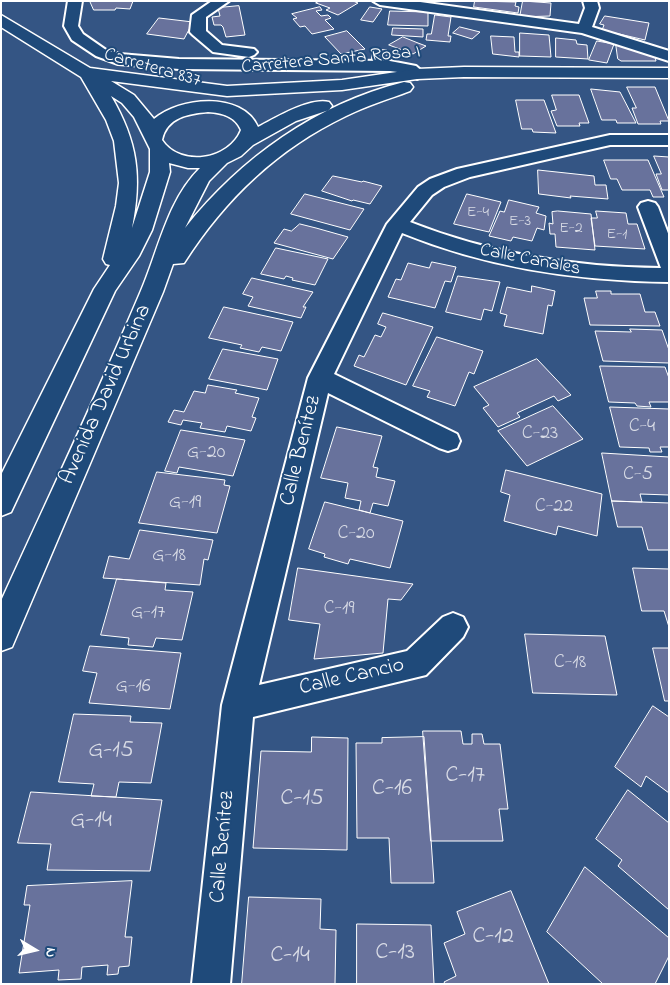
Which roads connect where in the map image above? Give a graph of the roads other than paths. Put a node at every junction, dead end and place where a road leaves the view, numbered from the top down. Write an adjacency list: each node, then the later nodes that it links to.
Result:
1 (75, 1): 8 (street)
2 (222, 1): 8 (street)
3 (380, 1): 6 (street)
4 (590, 1): 6 (street)
5 (1, 20): 9 (street, Carretera Santa Rosa I)
6 (584, 29): 7 (street)
7 (669, 56)
8 (297, 64): 11 (street)
9 (87, 73): 11 (street, Carretera Santa Rosa I); 15 (street, Carretera 837); 18 (street, Carretera 837); 24 (street)
10 (669, 73): 12 (street, Carretera Santa Rosa I)
11 (417, 74): 12 (street, Carretera Santa Rosa I)
12 (440, 74): 13 (street, Carretera Santa Rosa I); 17 (street, Carretera Santa Rosa I); 25 (street)
13 (276, 105)
14 (252, 107): 15 (street, Carretera Santa Rosa I)
15 (217, 108): 17 (street); 18 (street)
16 (669, 140): 21 (street, Calle Benítez)
17 (248, 141): 19 (street)
18 (156, 142): 19 (street); 24 (street, Avenida David Urbina)
19 (220, 159): 25 (street, Avenida David Urbina)
20 (648, 207): 22 (street)
21 (397, 224): 23 (street, Calle Canales); 26 (street, Calle Benítez)
22 (669, 264)
23 (669, 275)
24 (105, 289): 28 (street, Avenida David Urbina)
25 (152, 292): 30 (street, Avenida David Urbina)
26 (320, 378): 27 (street); 31 (street, Calle Benítez)
27 (448, 441)
28 (1, 504)
29 (453, 627): 31 (street, Calle Cancio)
30 (1, 636)
31 (238, 705): 32 (street, Calle Benítez)
32 (211, 984)

